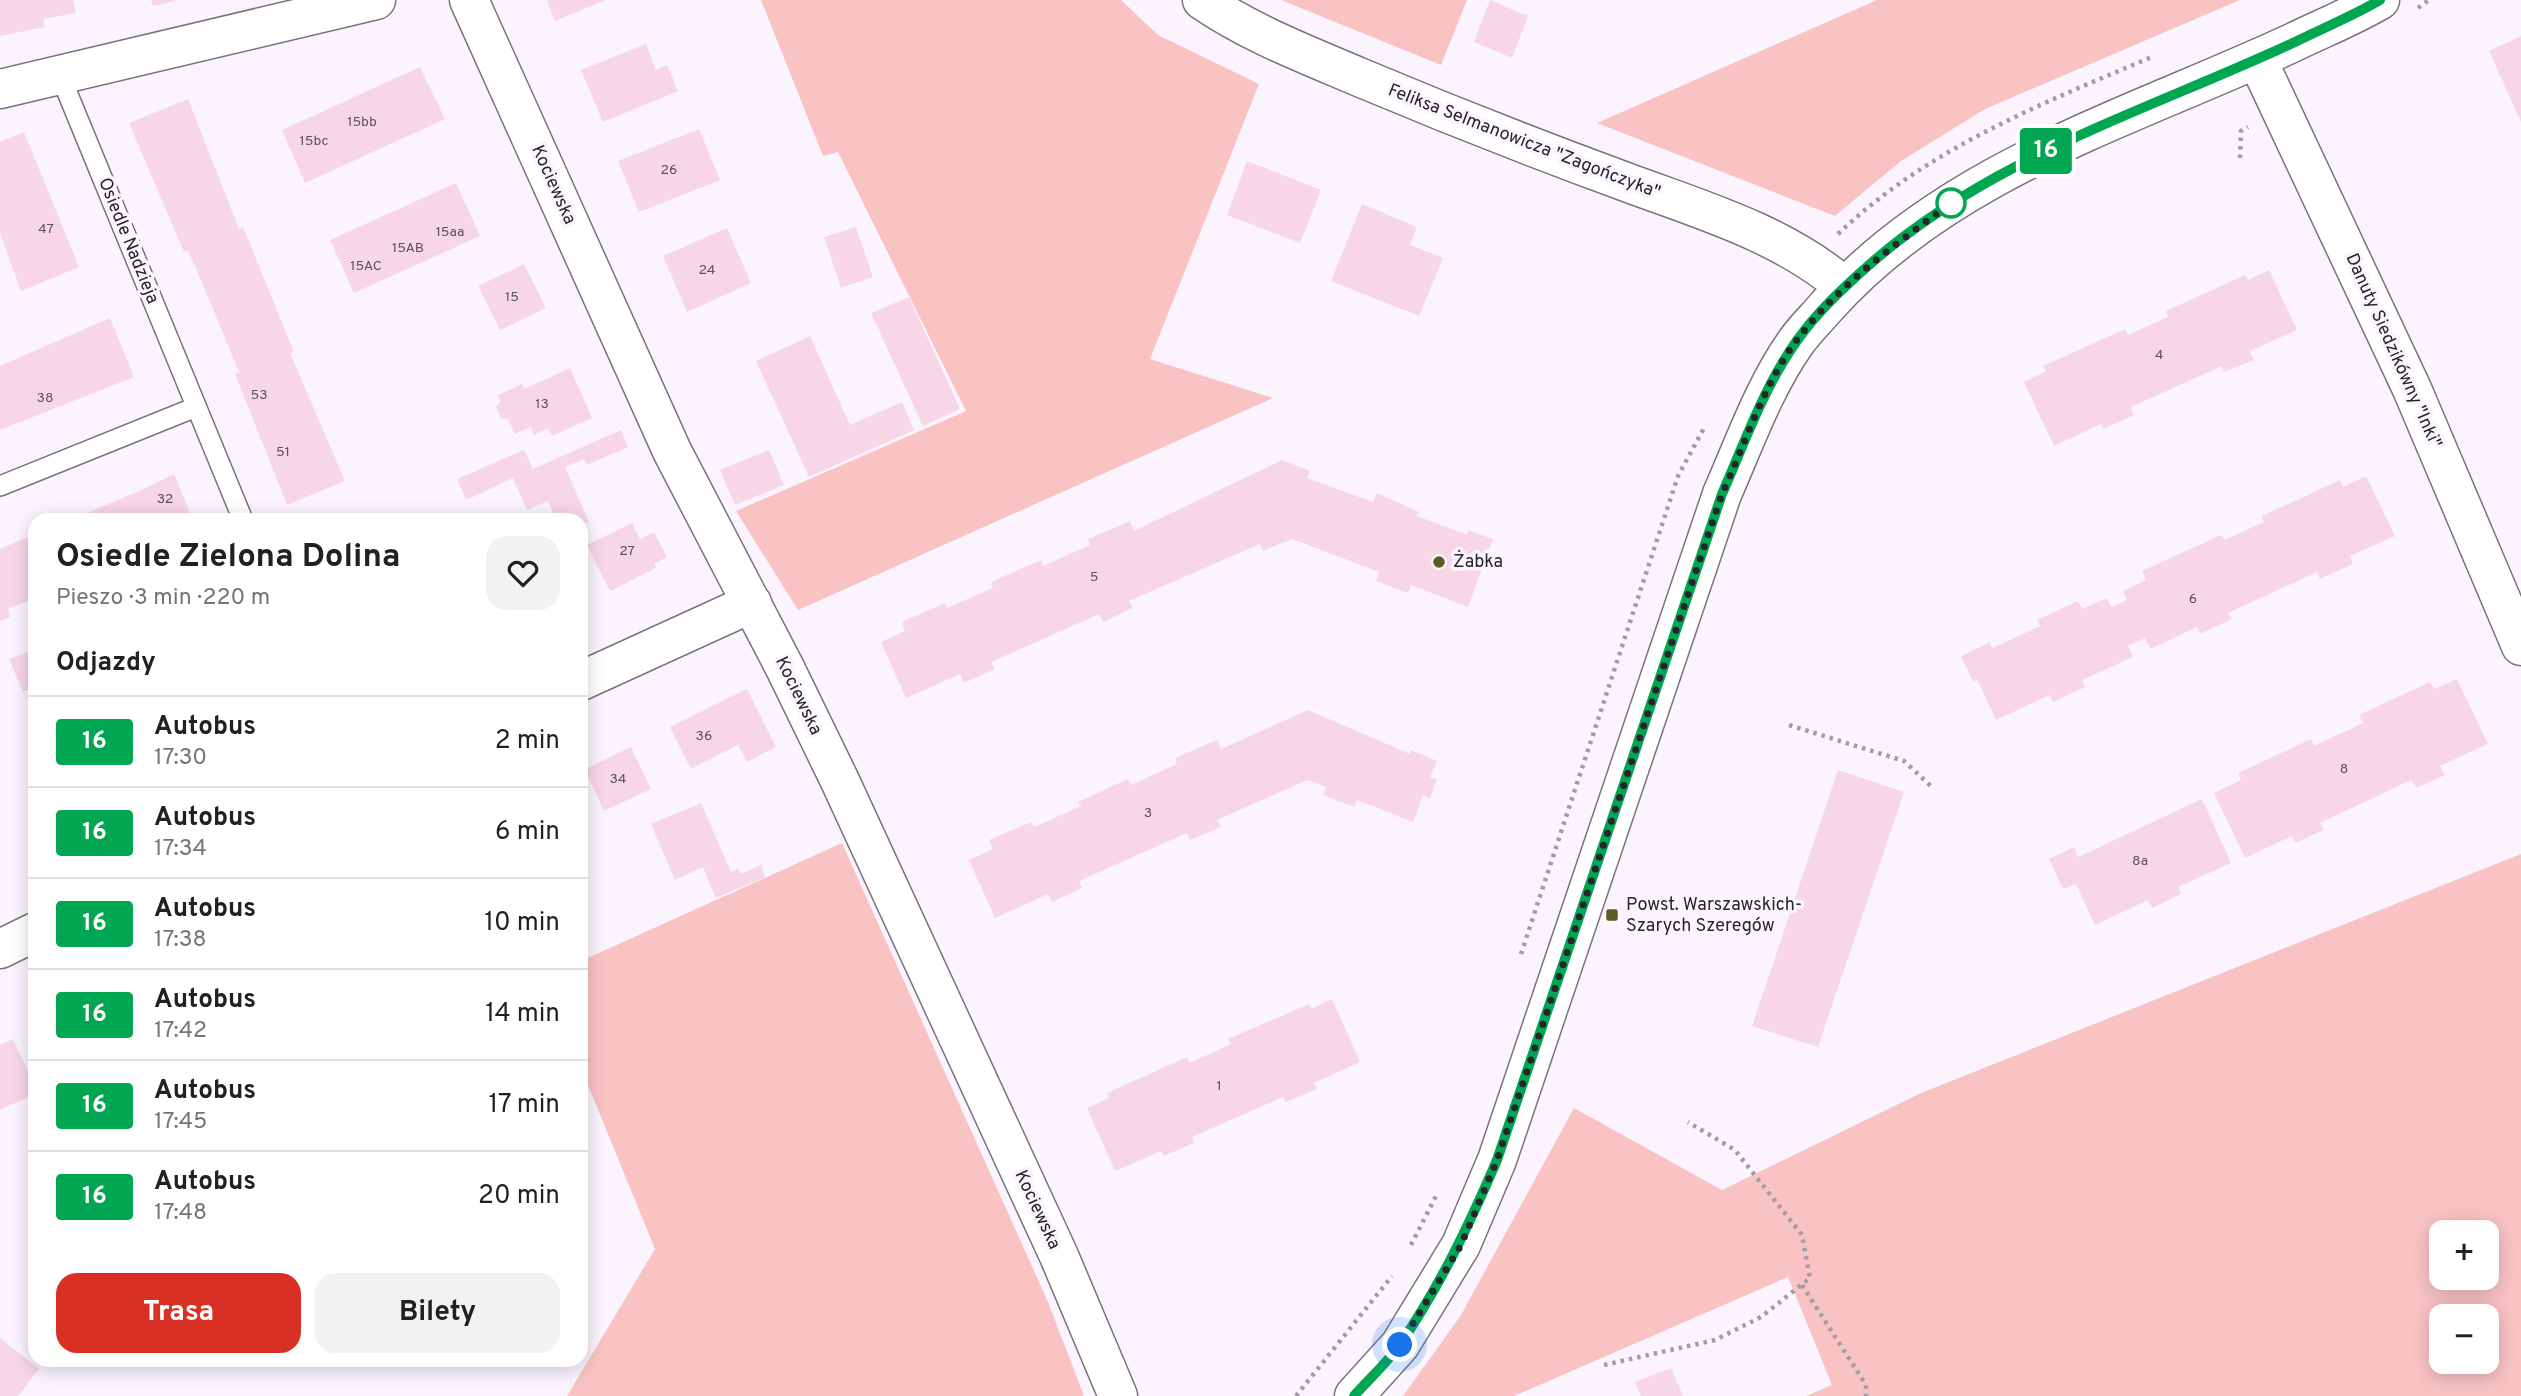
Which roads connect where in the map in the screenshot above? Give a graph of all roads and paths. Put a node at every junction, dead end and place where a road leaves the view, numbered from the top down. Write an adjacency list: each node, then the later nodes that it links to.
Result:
1 (376, 0): 6 (street)
2 (469, 0): 14 (street, Kociewska)
3 (1202, 0): 10 (street, Feliksa Selmanowicza "Zagończyka")
4 (2380, 0): 5 (street)
5 (2258, 59): 10 (street); 15 (street, Danuty Siedzikówny "Inki")
6 (60, 75): 7 (street); 11 (lane, Osiedle Nadzieja)
7 (0, 89)
8 (2258, 121): 9 (path)
9 (2240, 158)
10 (1844, 287): 29 (street)
11 (196, 407): 12 (lane); 13 (lane, Osiedle Nadzieja)
12 (0, 486)
13 (240, 513)
14 (752, 603): 16 (street); 27 (street, Kociewska)
15 (2521, 646)
16 (588, 678)
17 (1789, 725): 18 (path)
18 (1933, 788)
19 (28, 936): 20 (street)
20 (0, 949)
21 (1688, 1122): 25 (path)
22 (1441, 1185): 23 (path)
23 (1408, 1253)
24 (1394, 1274): 28 (path)
25 (1802, 1285): 26 (path); 30 (path)
26 (1604, 1365)
27 (1118, 1396)
28 (1296, 1396)
29 (1354, 1396)
30 (1866, 1396)

